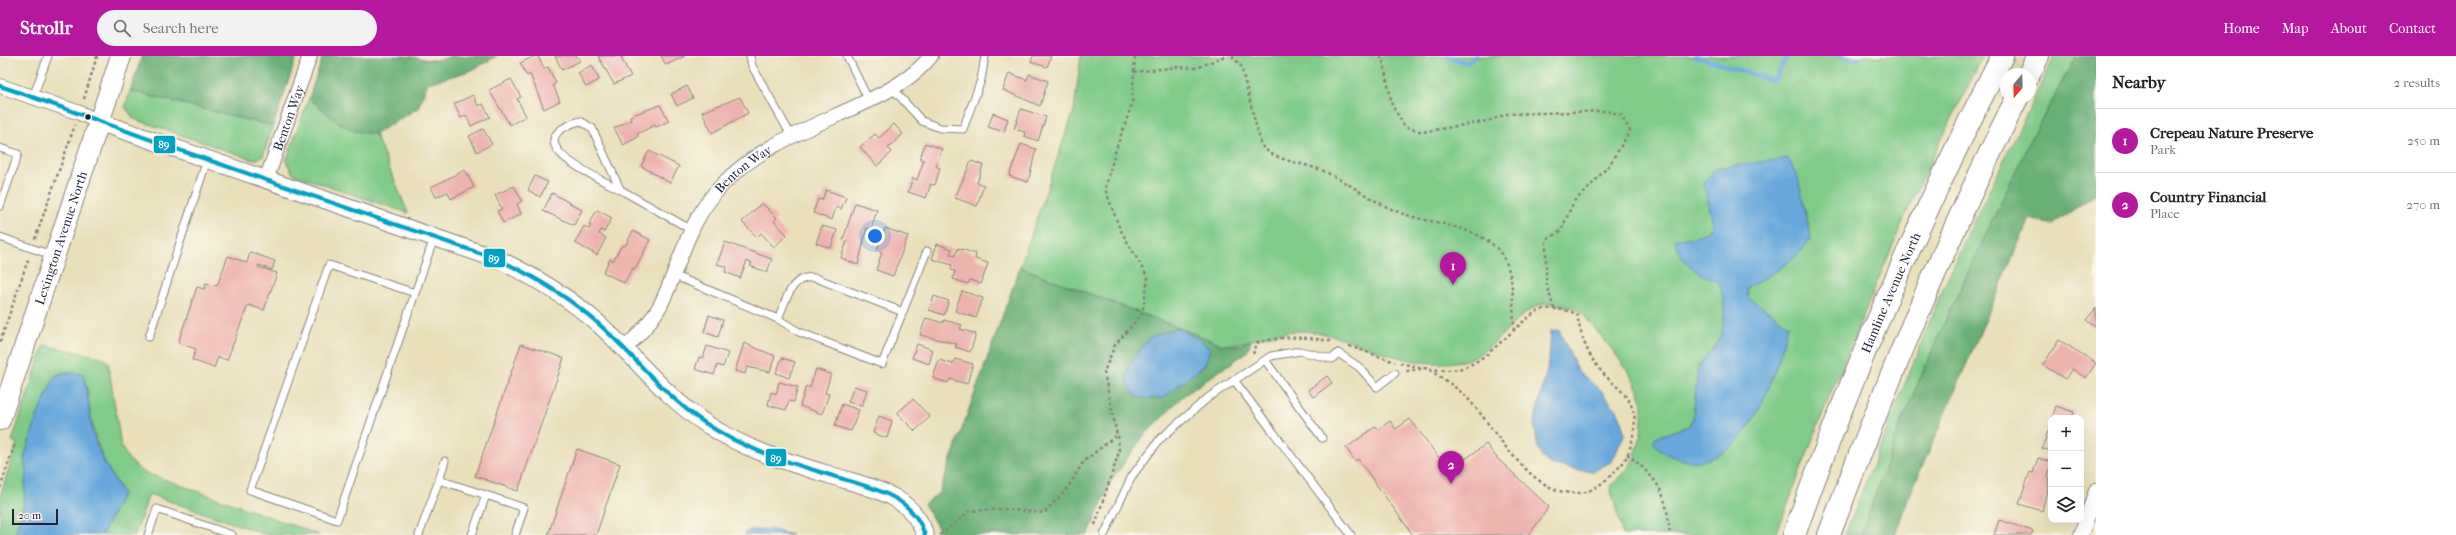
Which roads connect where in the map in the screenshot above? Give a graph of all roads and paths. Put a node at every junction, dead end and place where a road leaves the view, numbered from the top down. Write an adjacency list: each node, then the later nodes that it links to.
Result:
1 (48, 56): 19 (lane)
2 (97, 56): 22 (path)
3 (121, 56): 23 (main road, Lexington Avenue North)
4 (310, 56): 27 (street, Benton Way)
5 (750, 56): 24 (lane)
6 (847, 56): 20 (lane)
7 (931, 56): 18 (street, Benton Way)
8 (985, 56): 18 (lane)
9 (1135, 56): 16 (path)
10 (1225, 56): 16 (path)
11 (1232, 56): 42 (path)
12 (1380, 56): 39 (path)
13 (2002, 56): 73 (highway, Hamline Avenue North)
14 (2038, 56): 15 (highway)
15 (2032, 68)
16 (1134, 72): 53 (path)
17 (0, 86): 19 (street)
18 (892, 88): 20 (street, Benton Way)
19 (33, 97): 22 (street)
20 (869, 100): 24 (street, Benton Way)
21 (2014, 104): 74 (highway)
22 (80, 112): 23 (street); 34 (path)
23 (99, 122): 26 (street); 36 (main road, Lexington Avenue North)
24 (792, 138): 31 (street, Benton Way)
25 (0, 148): 29 (lane)
26 (208, 160): 27 (street); 43 (lane)
27 (266, 180): 32 (street)
28 (620, 189): 28 (lane); 31 (lane)
29 (2, 194): 30 (lane)
30 (0, 206)
31 (690, 229): 37 (street, Benton Way)
32 (434, 237): 38 (lane); 47 (street)
33 (0, 238): 34 (lane)
34 (32, 249): 36 (lane); 44 (path)
35 (927, 251): 40 (lane)
36 (54, 256): 52 (main road, Lexington Avenue North)
37 (672, 275): 41 (lane); 47 (street, Benton Way)
38 (415, 293): 38 (lane)
39 (1554, 309): 42 (path); 56 (path)
40 (903, 312): 41 (lane); 41 (lane)
41 (778, 319)
42 (1514, 332): 49 (path)
43 (149, 337)
44 (0, 342)
45 (1340, 344): 48 (path)
46 (1347, 346): 49 (path)
47 (624, 348): 62 (street)
48 (1261, 362): 50 (lane); 51 (lane); 54 (lane)
49 (1427, 368): 50 (path); 56 (path)
50 (1395, 373)
51 (1234, 380): 70 (lane); 71 (lane)
52 (0, 420)
53 (1118, 435): 63 (path); 69 (path)
54 (1322, 438)
55 (15, 444): 59 (path)
56 (1627, 454): 72 (path)
57 (445, 461): 58 (lane)
58 (439, 480): 61 (lane); 66 (lane)
59 (0, 488)
60 (2096, 491): 75 (street)
61 (486, 495): 67 (lane); 68 (lane)
62 (923, 530)
63 (1093, 533)
64 (148, 535): 65 (lane)
65 (232, 535)
66 (420, 535)
67 (472, 535)
68 (515, 535)
69 (939, 535)
70 (1104, 535)
71 (1351, 535)
72 (1670, 535)
73 (1794, 535)
74 (1829, 535)
75 (2081, 535)

